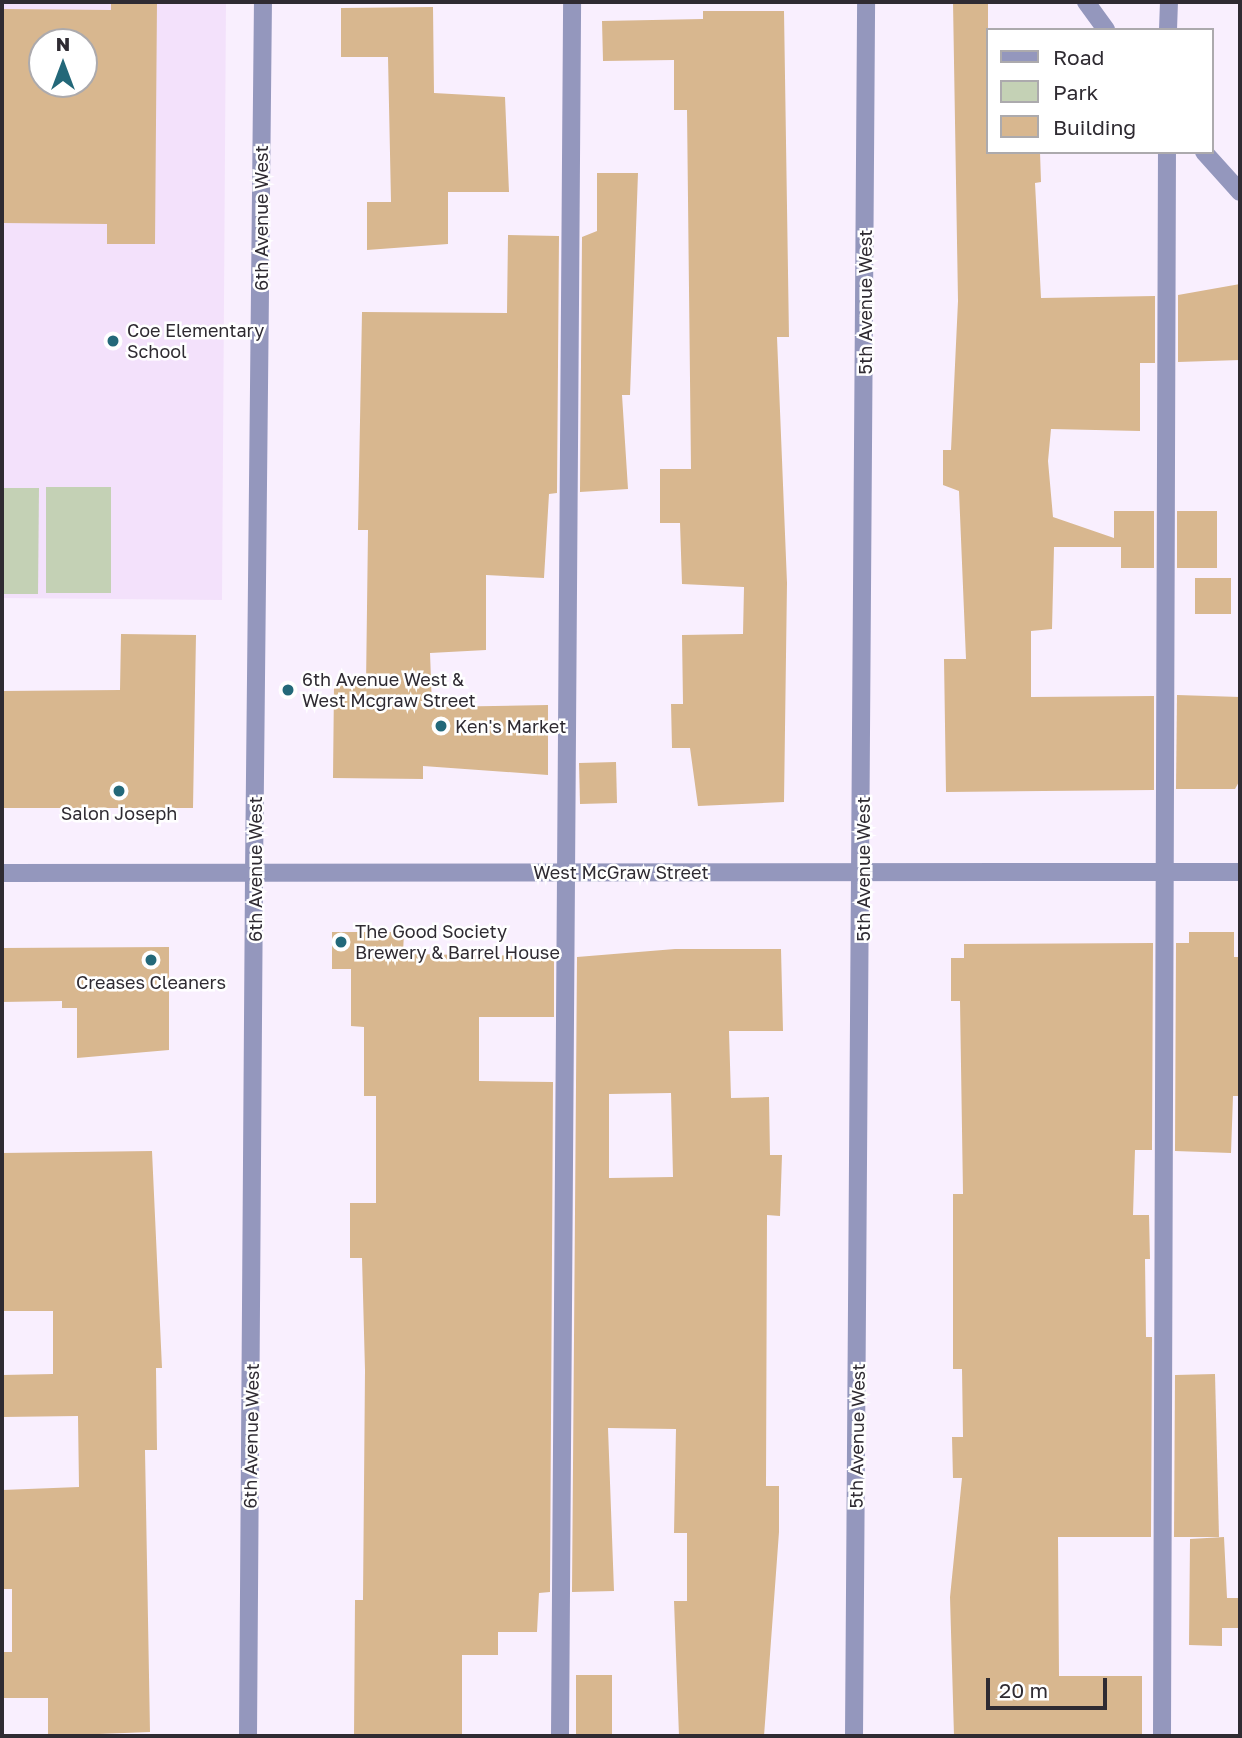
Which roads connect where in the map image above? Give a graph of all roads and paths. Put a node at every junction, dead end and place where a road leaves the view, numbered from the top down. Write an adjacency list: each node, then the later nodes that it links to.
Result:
1 (263, 2): 15 (street, 6th Avenue West)
2 (572, 2): 16 (street)
3 (866, 2): 11 (street, 5th Avenue West)
4 (1086, 2): 6 (street)
5 (1169, 2): 7 (street)
6 (1105, 28)
7 (1168, 28)
8 (1167, 154): 12 (street)
9 (1206, 154): 10 (street)
10 (1240, 192)
11 (863, 872): 12 (street, West McGraw Street); 16 (street, West McGraw Street); 19 (street, 5th Avenue West)
12 (1164, 872): 13 (street, West McGraw Street); 20 (street)
13 (1240, 872)
14 (2, 873): 15 (street, West McGraw Street)
15 (254, 873): 16 (street, West McGraw Street); 17 (street, 6th Avenue West)
16 (566, 873): 18 (street)
17 (248, 1736)
18 (560, 1736)
19 (853, 1736)
20 (1162, 1736)

